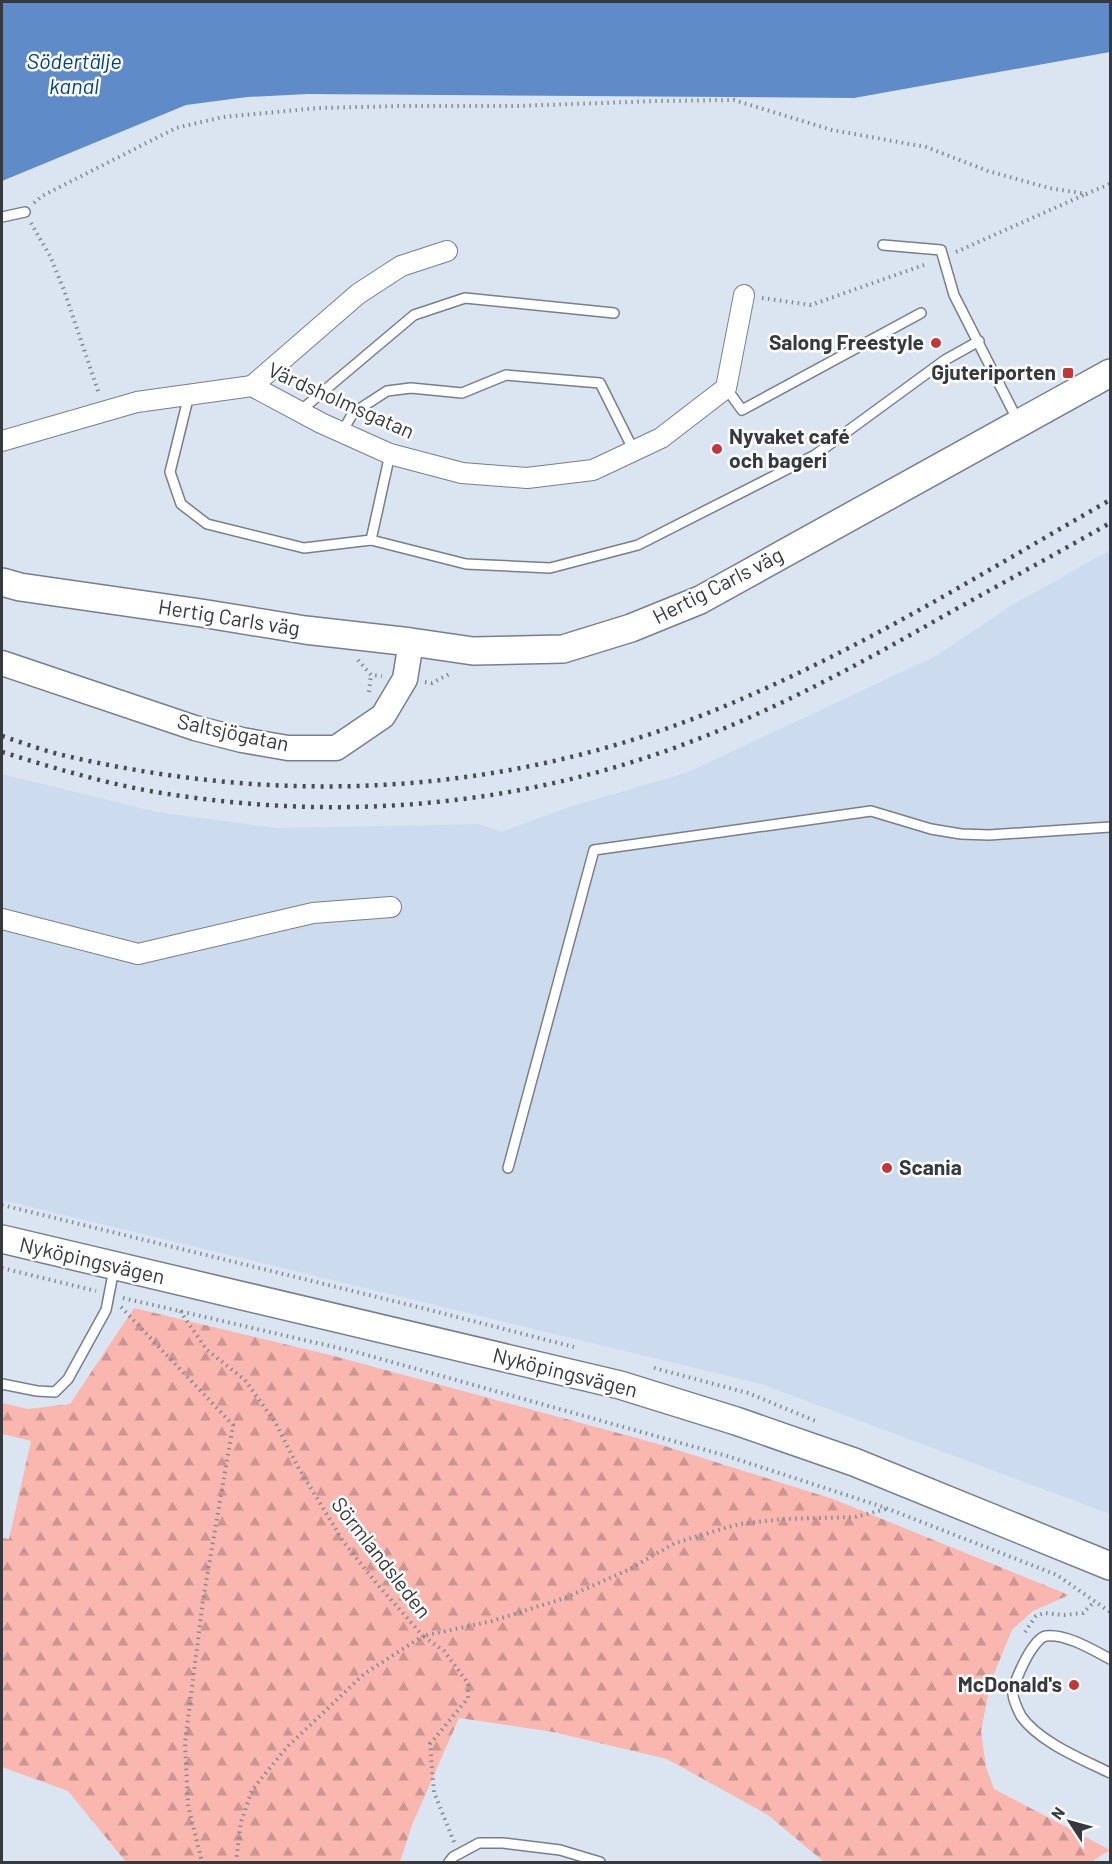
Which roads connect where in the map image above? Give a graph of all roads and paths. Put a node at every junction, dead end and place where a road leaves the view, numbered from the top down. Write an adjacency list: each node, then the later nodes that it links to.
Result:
1 (1110, 184): 2 (path)
2 (25, 212): 3 (lane); 14 (path)
3 (2, 217)
4 (883, 245): 9 (lane)
5 (447, 250): 11 (street)
6 (744, 295): 12 (street)
7 (614, 313): 15 (lane)
8 (921, 313): 12 (lane)
9 (979, 341): 16 (lane); 21 (lane)
10 (1110, 373): 16 (main road, Hertig Carls väg)
11 (252, 386): 13 (street, Värdsholmsgatan); 15 (street, Värdsholmsgatan)
12 (726, 388): 19 (street, Värdsholmsgatan)
13 (189, 395): 14 (street, Värdsholmsgatan); 21 (lane)
14 (105, 411): 18 (street, Värdsholmsgatan)
15 (300, 411): 17 (street, Värdsholmsgatan)
16 (1019, 423): 23 (main road, Hertig Carls väg)
17 (342, 432): 19 (lane); 20 (street, Värdsholmsgatan)
18 (2, 441)
19 (634, 451): 20 (street, Värdsholmsgatan)
20 (390, 454): 21 (lane)
21 (371, 540)
22 (2, 582): 23 (main road, Hertig Carls väg)
23 (411, 642): 28 (street, Saltsjögatan)
24 (353, 657): 27 (path)
25 (2, 663): 28 (street, Saltsjögatan)
26 (457, 670): 28 (path)
27 (371, 675): 28 (path); 29 (path)
28 (405, 679)
29 (367, 696)
30 (1110, 827): 33 (lane)
31 (391, 906): 32 (street)
32 (2, 920)
33 (508, 1168)
34 (2, 1239): 35 (main road, Nyköpingsvägen)
35 (114, 1266): 37 (lane); 41 (main road, Nyköpingsvägen)
36 (2, 1268): 37 (path)
37 (108, 1294): 38 (path); 39 (lane); 49 (path)
38 (179, 1311): 40 (path); 45 (path, Sörmlandsleden)
39 (2, 1384)
40 (886, 1509): 42 (path); 45 (path)
41 (1110, 1566)
42 (1095, 1601): 43 (path); 44 (path)
43 (1110, 1612)
44 (1036, 1616)
45 (423, 1636): 48 (path); 50 (path, Sörmlandsleden)
46 (1110, 1659): 47 (lane)
47 (1110, 1773)
48 (459, 1854): 51 (lane); 52 (lane)
49 (202, 1863)
50 (236, 1863)
51 (449, 1863)
52 (600, 1863)

